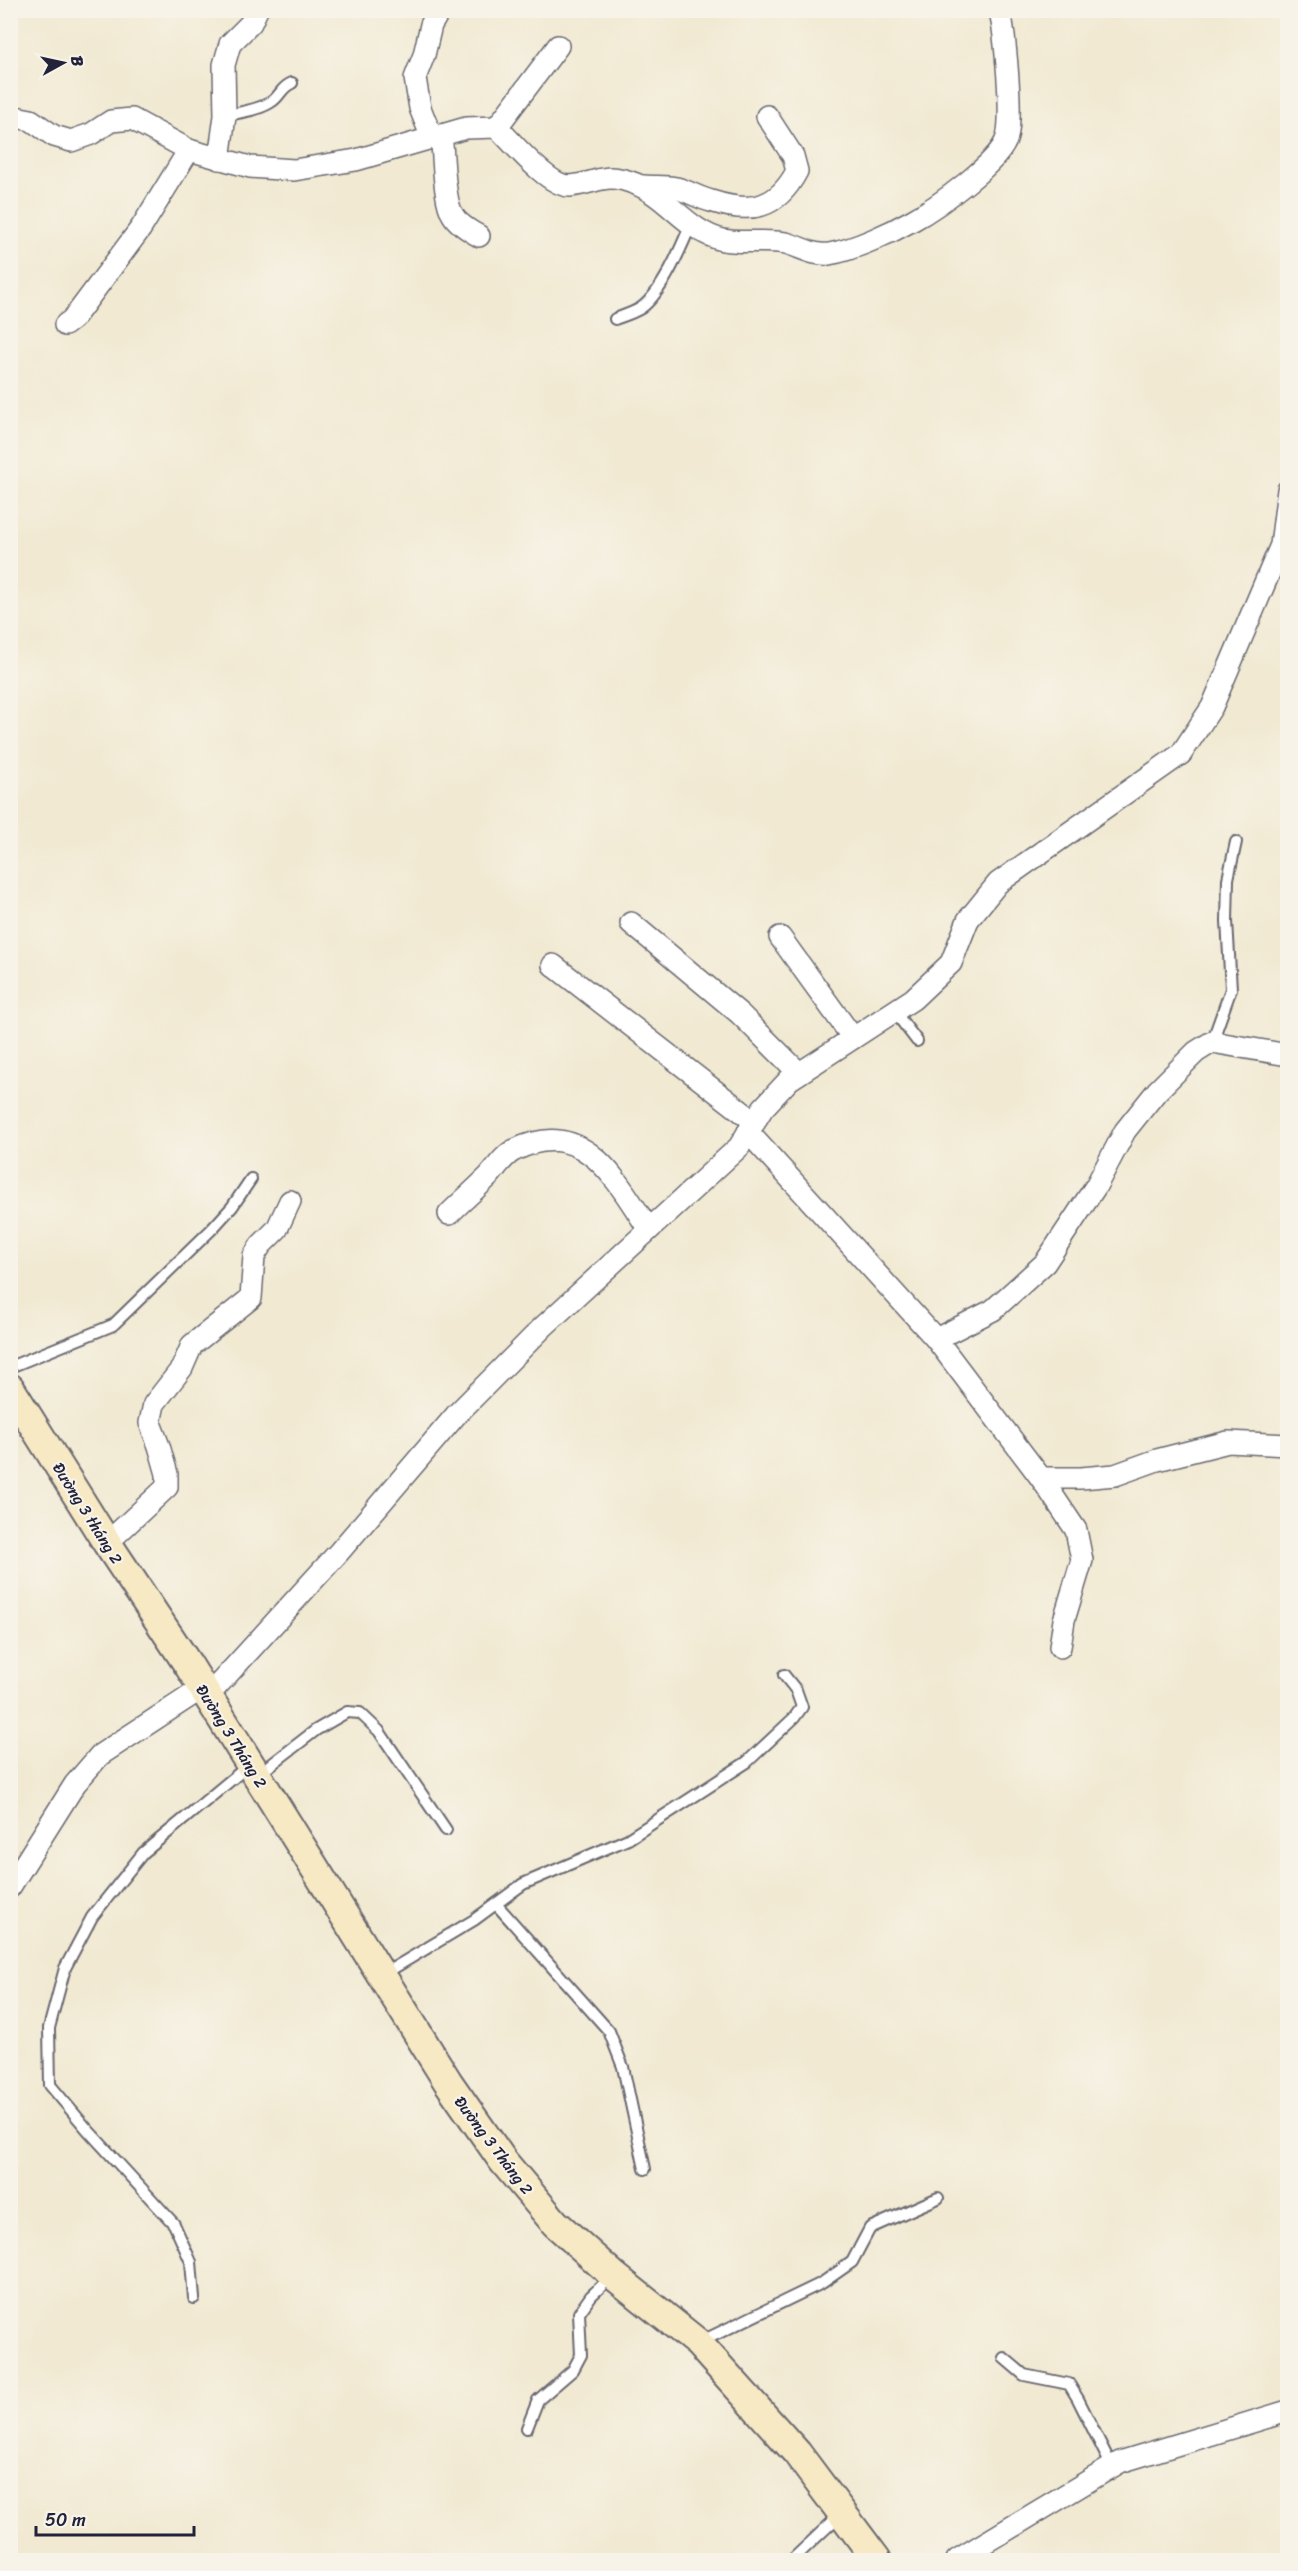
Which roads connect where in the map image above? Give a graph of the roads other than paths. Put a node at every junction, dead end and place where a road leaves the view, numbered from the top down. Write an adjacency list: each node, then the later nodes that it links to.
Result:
1 (257, 10): 7 (street)
2 (440, 10): 10 (street)
3 (1000, 10): 14 (street)
4 (558, 46): 9 (street)
5 (292, 83): 7 (lane)
6 (10, 116): 11 (street)
7 (225, 116): 12 (street)
8 (767, 116): 13 (street)
9 (497, 128): 10 (street); 13 (street)
10 (437, 136): 12 (street); 15 (street)
11 (189, 150): 12 (street); 17 (street)
12 (219, 159)
13 (640, 186): 14 (street)
14 (691, 224): 16 (lane)
15 (479, 236)
16 (615, 319)
17 (65, 325)
18 (1287, 490): 19 (street)
19 (1282, 555): 24 (street)
20 (1236, 842): 27 (lane)
21 (631, 923): 29 (street)
22 (780, 938): 25 (street)
23 (553, 965): 30 (street)
24 (894, 1011): 25 (street); 26 (lane)
25 (853, 1038): 29 (street)
26 (917, 1041)
27 (1212, 1042): 28 (street); 35 (street)
28 (1287, 1054)
29 (799, 1073): 30 (street)
30 (751, 1127): 34 (street); 35 (street)
31 (251, 1179): 36 (lane)
32 (290, 1201): 40 (street)
33 (449, 1214): 34 (street)
34 (648, 1228): 43 (street)
35 (936, 1339): 39 (street)
36 (10, 1367)
37 (10, 1388): 40 (main road, Đường 3 tháng 2)
38 (1287, 1445): 39 (street)
39 (1041, 1478): 41 (street)
40 (107, 1543): 43 (main road, Đường 3 tháng 2)
41 (1060, 1647)
42 (784, 1675): 47 (lane)
43 (199, 1684): 44 (main road, Đường 3 Tháng 2); 46 (street)
44 (253, 1770): 45 (lane); 48 (main road, Đường 3 Tháng 2); 52 (lane)
45 (446, 1830)
46 (10, 1887)
47 (496, 1904): 48 (lane); 49 (lane)
48 (381, 1976): 51 (main road, Đường 3 Tháng 2)
49 (645, 2169)
50 (938, 2198): 53 (lane)
51 (613, 2275): 53 (main road, Đường 3 Tháng 2); 56 (lane)
52 (194, 2298)
53 (698, 2343): 58 (main road, Đường 3 Tháng 2)
54 (1004, 2358): 57 (lane)
55 (1287, 2411): 57 (street)
56 (527, 2428)
57 (1112, 2468): 61 (street)
58 (842, 2513): 59 (lane); 60 (main road, Đường 3 Tháng 2)
59 (792, 2560)
60 (878, 2560)
61 (957, 2560)

